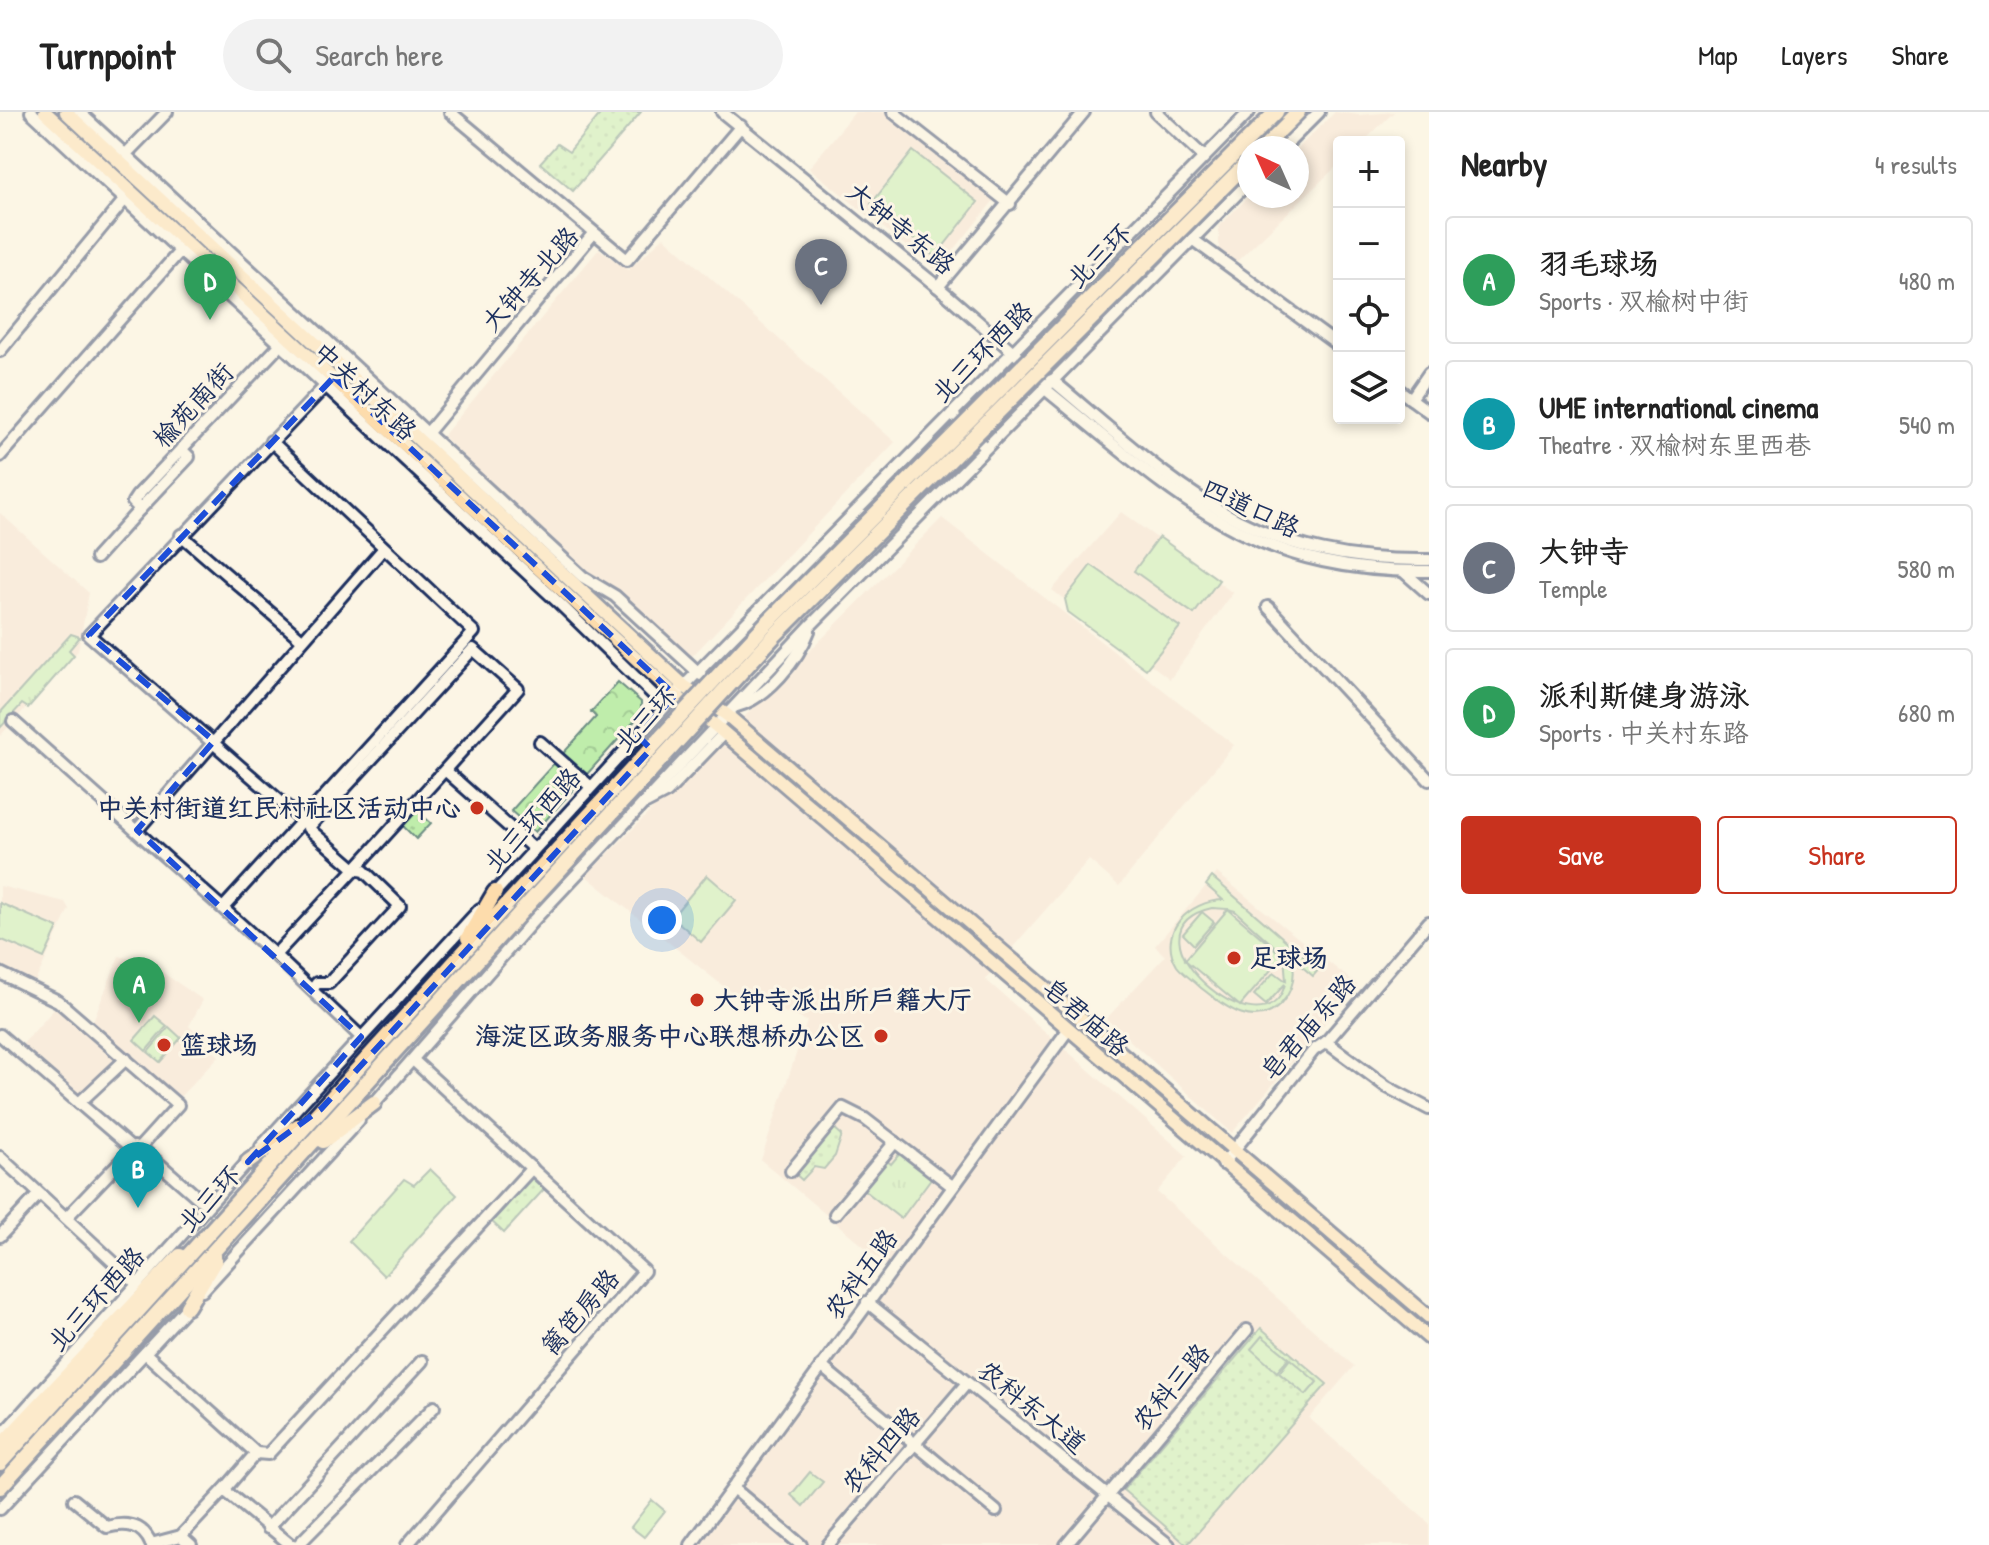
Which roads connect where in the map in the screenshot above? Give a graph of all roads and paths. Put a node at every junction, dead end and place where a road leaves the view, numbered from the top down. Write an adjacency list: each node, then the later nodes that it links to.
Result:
1 (31, 112): 22 (street, 中关村东路)
2 (45, 112): 22 (main road, 中关村东路)
3 (66, 112): 19 (main road, 中关村东路)
4 (79, 112): 19 (street)
5 (167, 112): 19 (street)
6 (450, 112): 24 (street)
7 (893, 112): 23 (street)
8 (1084, 112): 23 (street)
9 (1156, 112): 18 (street)
10 (1249, 112): 18 (street, 北三环西路)
11 (1276, 112): 82 (highway, 北三环, bridge)
12 (1298, 112): 16 (highway)
13 (1319, 112): 17 (street)
14 (730, 114): 15 (street, 大钟寺东路)
15 (741, 126): 24 (street, 大钟寺北路); 28 (street, 大钟寺东路)
16 (1274, 136)
17 (1295, 136)
18 (1204, 157): 27 (street, 北三环西路)
19 (120, 158): 41 (main road, 中关村东路)
20 (1237, 173): 99 (highway, 北三环, bridge)
21 (1237, 194): 25 (street)
22 (128, 196): 26 (main road, 中关村东路); 32 (street)
23 (1010, 204): 28 (street)
24 (592, 235): 41 (street, 大钟寺北路)
25 (1192, 239): 29 (street); 30 (street)
26 (186, 250): 31 (street, 中关村东路); 35 (main road, 中关村东路); 45 (street)
27 (1082, 282): 29 (street); 33 (street, 北三环西路)
28 (938, 287): 33 (street, 大钟寺东路)
29 (1115, 315): 36 (street)
30 (1333, 342)
31 (281, 344): 35 (street, 中关村东路); 44 (street, 榆苑南街)
32 (0, 351)
33 (1013, 351): 36 (street, 大钟寺东路); 40 (street, 北三环西路)
34 (1429, 373): 38 (street)
35 (330, 381): 42 (street); 58 (main road, 中关村东路); 60 (street, 中关村东路)
36 (1048, 384): 43 (street); 50 (street, 四道口路); 51 (street, 四道口路)
37 (1405, 394): 38 (street)
38 (1411, 399): 39 (street)
39 (1429, 412)
40 (952, 414): 43 (street); 56 (street, 北三环西路)
41 (424, 437): 56 (street, 中关村东路); 58 (main road, 中关村东路)
42 (271, 441): 47 (street); 48 (street)
43 (985, 448): 62 (street)
44 (181, 449): 46 (street, 榆苑南街); 46 (street)
45 (0, 456)
46 (140, 509): 49 (street)
47 (181, 535): 55 (street); 66 (street)
48 (384, 548): 55 (street); 74 (street)
49 (96, 558)
50 (1429, 560)
51 (1403, 571): 52 (street, 四道口路); 53 (street)
52 (1429, 571)
53 (1429, 594)
54 (1268, 607): 71 (street)
55 (302, 640): 66 (street)
56 (698, 672): 57 (street, 中关村东路); 58 (street, 北三环西路)
57 (715, 688): 59 (street); 62 (street, 中关村东路)
58 (680, 691): 59 (main road, 皂君庙路); 60 (street, 北三环西路); 61 (main road, 皂君庙路)
59 (705, 700): 61 (street); 62 (main road, 皂君庙路)
60 (665, 706): 65 (street, 北三环西路)
61 (696, 710): 64 (main road, 皂君庙路); 68 (street)
62 (731, 711): 64 (street); 97 (main road, 皂君庙路)
63 (13, 721): 75 (street)
64 (720, 730): 70 (street); 73 (street); 85 (main road, 皂君庙路)
65 (638, 736): 68 (street); 72 (street, 北三环西路)
66 (214, 741): 74 (street); 75 (street)
67 (540, 742): 72 (street)
68 (655, 753): 70 (street)
69 (446, 771): 76 (street); 77 (street); 77 (street)
70 (674, 771): 73 (street)
71 (1429, 780)
72 (591, 787): 76 (street, 北三环西路)
73 (644, 803): 90 (street)
74 (304, 822): 79 (street)
75 (137, 830): 79 (street)
76 (534, 849): 78 (street, 北三环西路)
77 (355, 869): 81 (street); 84 (street)
78 (495, 892): 82 (highway); 87 (street, 北三环西路)
79 (223, 908): 81 (street)
80 (1429, 924): 88 (street, 皂君庙东路)
81 (275, 955): 84 (street)
82 (452, 966): 93 (highway, 北三环)
83 (0, 973): 89 (street)
84 (312, 990): 87 (street)
85 (1068, 1030): 101 (main road, 皂君庙路); 104 (street, 农科五路)
86 (0, 1035): 91 (street)
87 (361, 1037): 100 (street, 北三环西路)
88 (1326, 1042): 94 (street); 97 (street, 皂君庙东路)
89 (126, 1059): 91 (street); 96 (street)
90 (413, 1060): 92 (street); 102 (street, 篱笆房路)
91 (79, 1103): 96 (street)
92 (374, 1103): 99 (highway); 113 (street)
93 (321, 1109): 100 (highway); 109 (highway, 北三环)
94 (1429, 1109)
95 (895, 1142): 103 (street); 104 (street); 107 (street)
96 (135, 1147): 106 (street); 108 (street)
97 (1233, 1152): 101 (street, 皂君庙东路); 114 (main road, 皂君庙路)
98 (0, 1157): 105 (street)
99 (297, 1160): 109 (highway, 北三环)
100 (248, 1162): 111 (street, 北三环西路)
101 (1223, 1164): 116 (main road, 皂君庙路)
102 (532, 1168): 125 (street); 141 (street, 篱笆房路)
103 (791, 1171)
104 (952, 1186): 112 (street, 农科五路)
105 (39, 1194): 108 (street); 110 (street)
106 (203, 1202)
107 (835, 1214)
108 (66, 1218): 111 (street)
109 (226, 1226): 113 (highway); 124 (highway); 126 (highway, 北三环); 127 (highway, 北三环)
110 (0, 1236)
111 (138, 1285): 122 (street, 北三环西路)
112 (867, 1302): 119 (street, 农科五路); 120 (street, 农科东大道)
113 (187, 1307): 117 (street)
114 (1429, 1317)
115 (1247, 1330): 130 (street, 农科三路)
116 (1429, 1338)
117 (145, 1353): 125 (street); 132 (street)
118 (422, 1361): 134 (street)
119 (821, 1366): 123 (street); 128 (street, 农科五路)
120 (967, 1383): 123 (street, 农科四路); 130 (street, 农科东大道)
121 (434, 1407): 140 (street)
122 (0, 1437)
123 (917, 1443): 133 (street); 144 (street, 农科四路)
124 (0, 1447)
125 (256, 1453): 129 (street)
126 (0, 1463)
127 (0, 1487)
128 (733, 1488): 142 (street, 农科五路); 143 (street)
129 (224, 1490): 134 (street); 136 (street)
130 (1107, 1496): 145 (street, 农科三路); 146 (street, 农科东大道)
131 (74, 1500): 135 (street)
132 (0, 1509)
133 (996, 1511)
134 (268, 1528): 139 (street)
135 (147, 1533): 136 (street); 137 (street)
136 (181, 1536): 138 (street)
137 (140, 1545)
138 (191, 1545)
139 (291, 1545)
140 (298, 1545)
141 (407, 1545)
142 (691, 1545)
143 (801, 1545)
144 (828, 1545)
145 (1066, 1545)
146 (1169, 1545)

